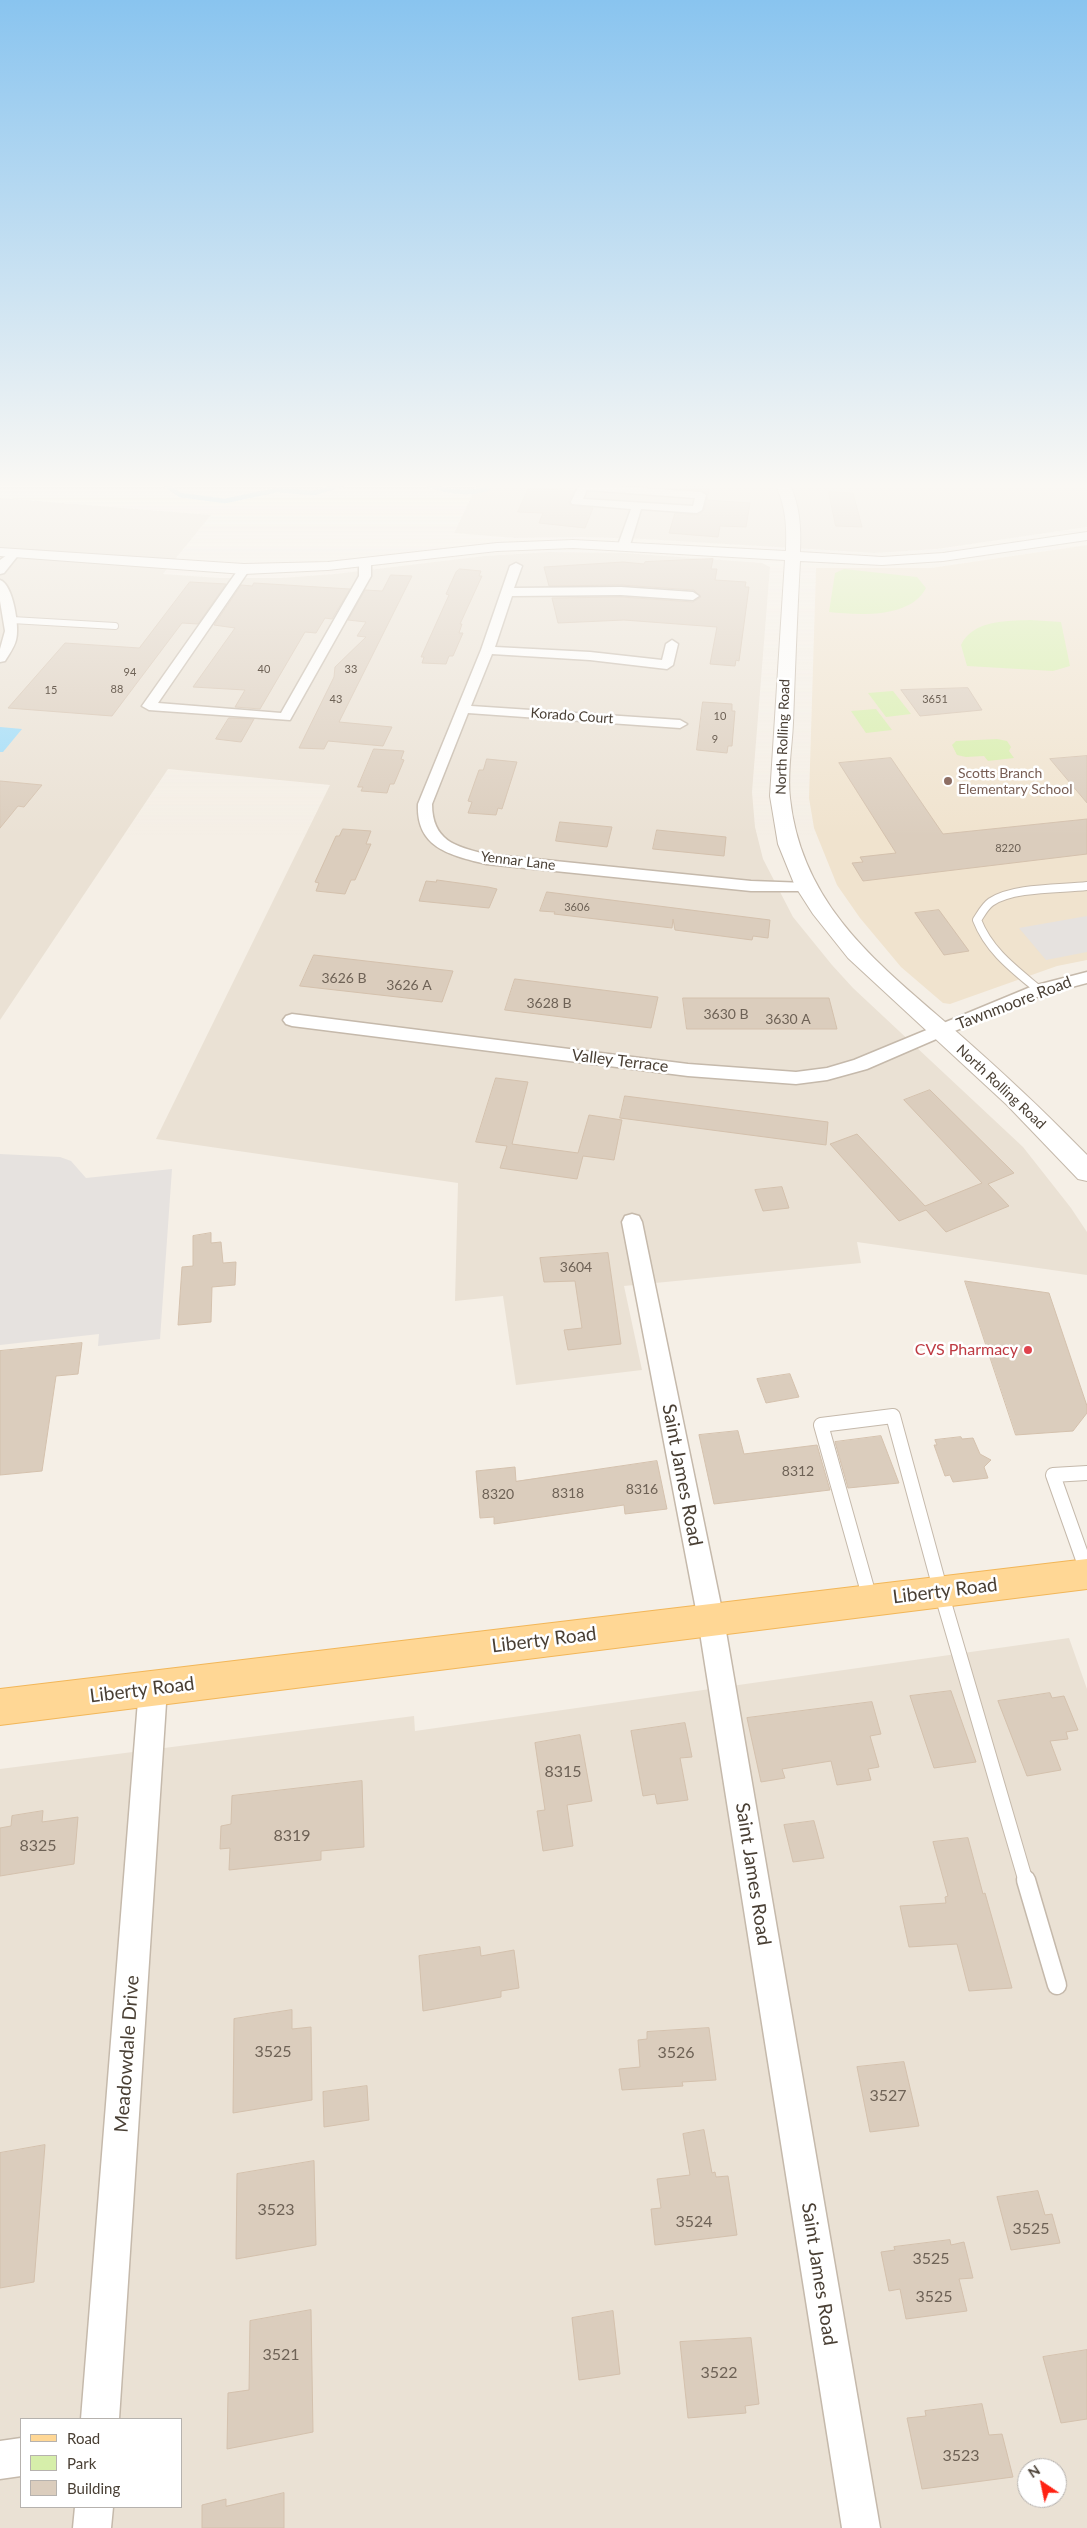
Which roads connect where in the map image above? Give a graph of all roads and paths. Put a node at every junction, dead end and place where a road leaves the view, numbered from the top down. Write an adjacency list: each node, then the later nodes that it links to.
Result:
1 (6, 601): 6 (street)
2 (222, 601): 3 (street)
3 (351, 601)
4 (505, 601): 9 (street, Yennar Lane)
5 (791, 601): 14 (street, North Rolling Road)
6 (12, 620): 7 (lane); 10 (street)
7 (115, 626)
8 (672, 644): 9 (street)
9 (486, 650): 11 (street, Yennar Lane)
10 (0, 658)
11 (463, 709): 12 (street, Korado Court); 14 (street, Yennar Lane)
12 (680, 724)
13 (1087, 886): 16 (lane)
14 (807, 888): 18 (street, North Rolling Road)
15 (1087, 976): 16 (street, Tawnmoore Road)
16 (1039, 990): 18 (street, Tawnmoore Road)
17 (292, 1020): 18 (street, Valley Terrace)
18 (941, 1031): 19 (street, North Rolling Road)
19 (1087, 1172)
20 (632, 1222): 25 (street, Saint James Road)
21 (1087, 1473): 22 (lane)
22 (1087, 1572): 23 (main road, Liberty Road)
23 (941, 1592): 24 (main road, Liberty Road); 24 (lane); 28 (lane)
24 (870, 1600): 25 (main road, Liberty Road)
25 (711, 1620): 26 (main road, Liberty Road); 34 (street, Saint James Road)
26 (153, 1688): 27 (main road, Liberty Road); 29 (street, Meadowdale Drive)
27 (0, 1707)
28 (1057, 1985)
29 (100, 2418)
30 (20, 2457): 31 (street)
31 (0, 2460)
32 (94, 2508): 33 (street)
33 (92, 2528)
34 (861, 2528)

